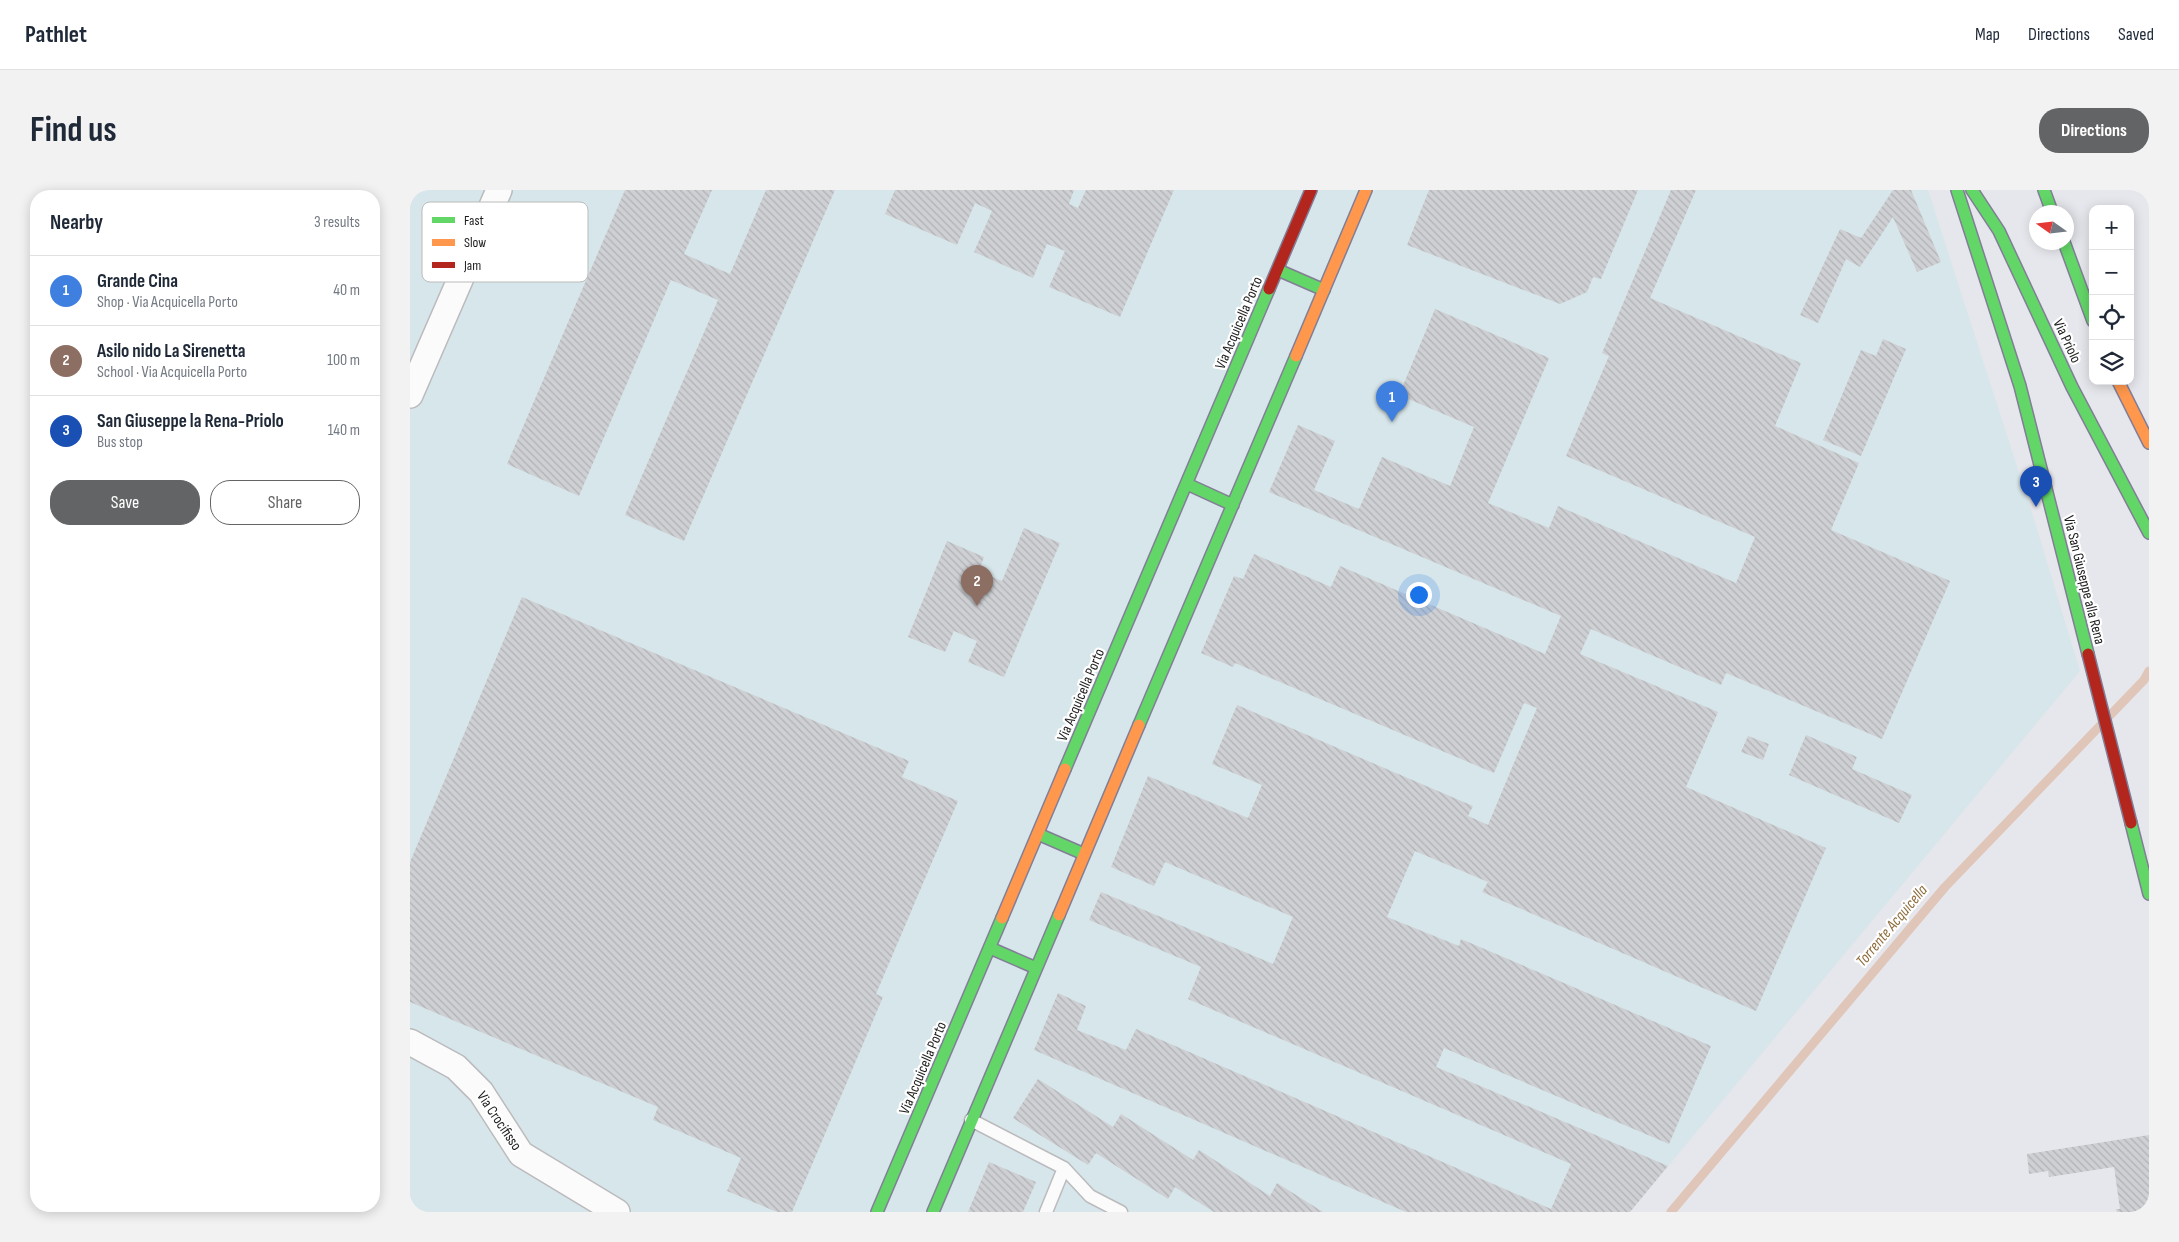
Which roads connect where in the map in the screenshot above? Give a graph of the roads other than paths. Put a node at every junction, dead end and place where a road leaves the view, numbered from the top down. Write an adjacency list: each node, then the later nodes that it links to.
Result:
1 (499, 190): 7 (street)
2 (1311, 190): 10 (main road, Via Acquicella Porto)
3 (1366, 190): 12 (main road)
4 (1957, 190): 22 (main road, Via San Giuseppe alla Rena)
5 (1972, 190): 19 (main road, Via Priolo)
6 (2044, 190): 8 (main road)
7 (494, 202)
8 (2049, 205)
9 (2067, 250): 13 (main road)
10 (1278, 270): 12 (main road); 17 (main road, Via Acquicella Porto)
11 (459, 282): 15 (street)
12 (1324, 290): 18 (main road)
13 (2089, 310)
14 (2120, 385): 16 (main road)
15 (410, 395)
16 (2149, 443)
17 (1187, 484): 18 (main road); 20 (main road, Via Acquicella Porto)
18 (1233, 504): 21 (main road)
19 (2149, 533)
20 (1038, 834): 21 (main road); 23 (main road, Via Acquicella Porto)
21 (1084, 854): 24 (main road)
22 (2149, 894)
23 (990, 948): 24 (main road); 29 (main road, Via Acquicella Porto)
24 (1036, 968): 26 (main road)
25 (410, 1042): 28 (street, Via Crocifisso)
26 (971, 1120): 27 (lane); 30 (main road)
27 (1064, 1168): 31 (lane); 32 (lane)
28 (617, 1212)
29 (877, 1212)
30 (933, 1212)
31 (1046, 1212)
32 (1121, 1212)

